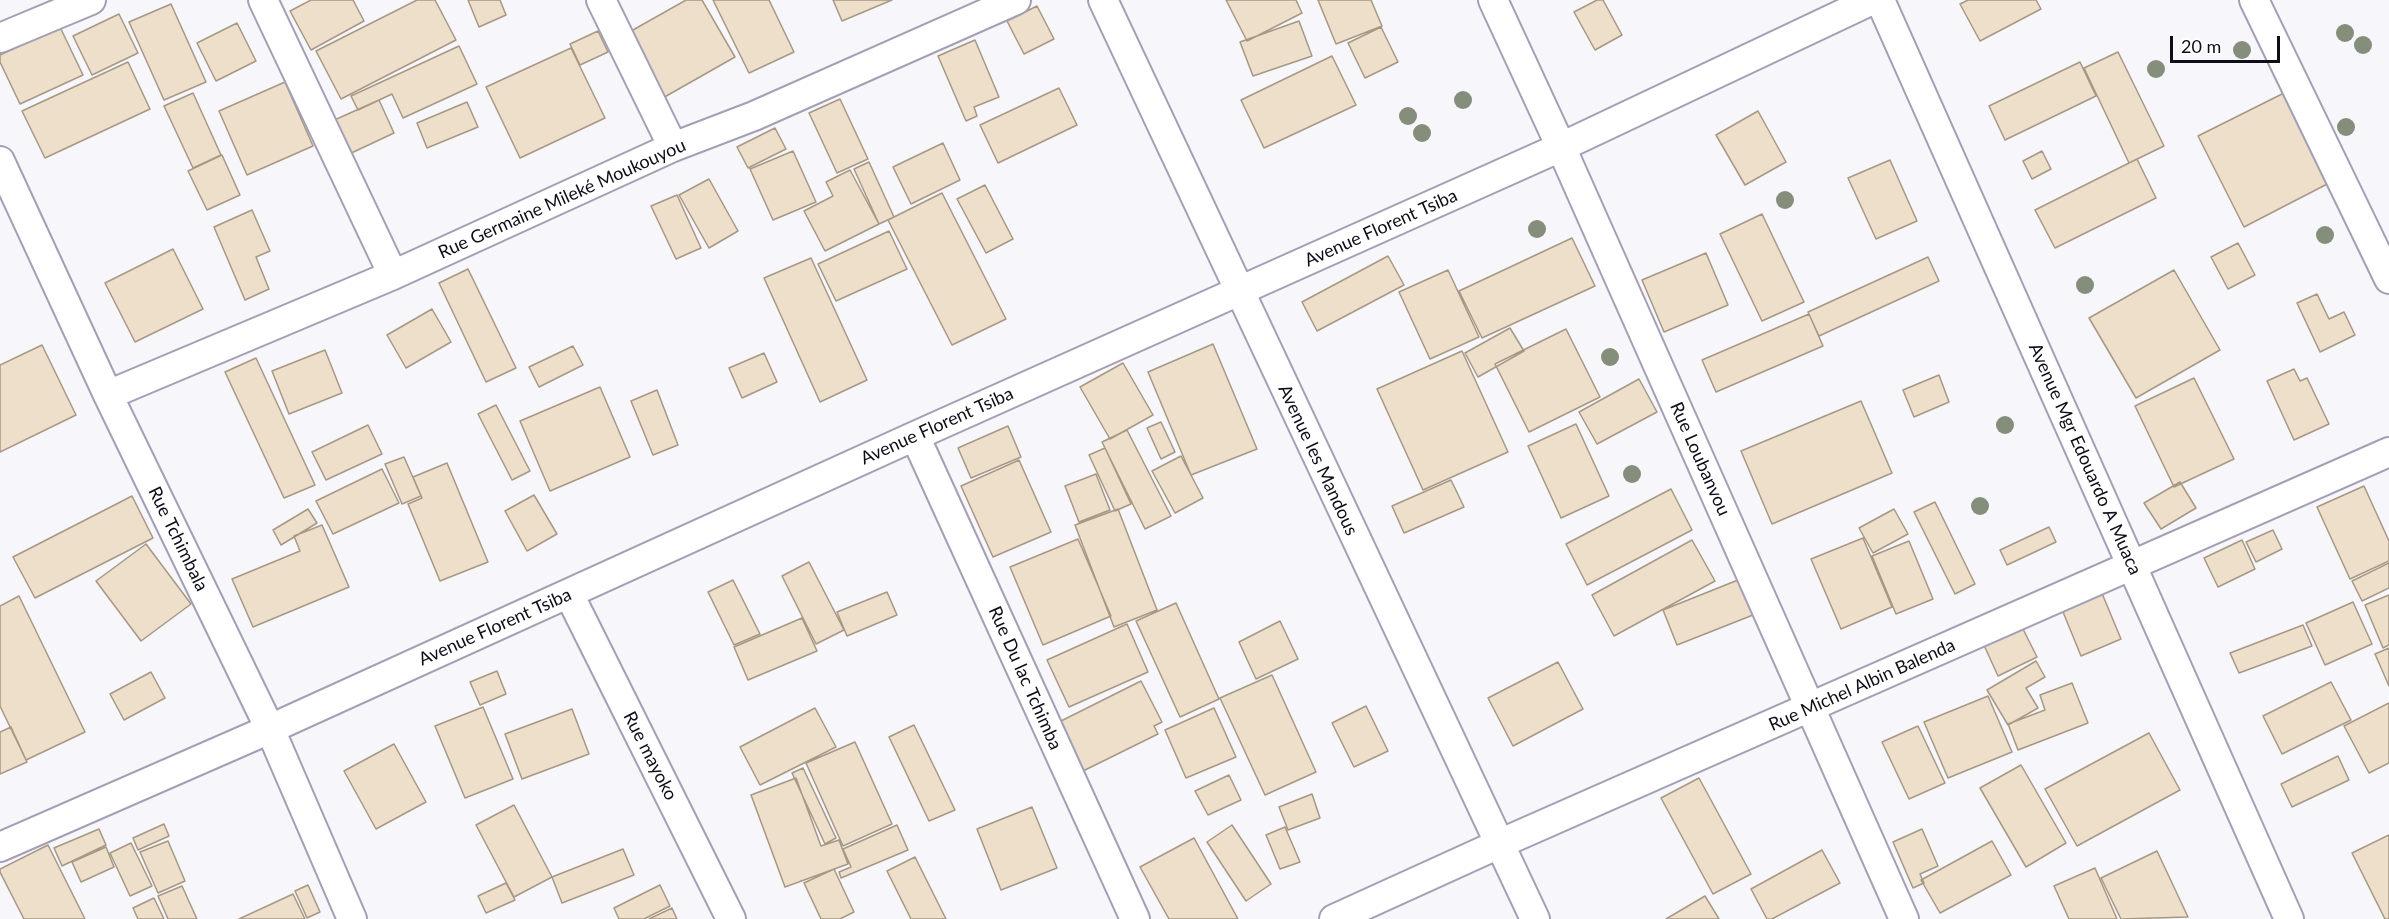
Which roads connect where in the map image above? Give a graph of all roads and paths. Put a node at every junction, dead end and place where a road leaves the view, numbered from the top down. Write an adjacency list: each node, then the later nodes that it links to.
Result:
1 (92, 0): 10 (street)
2 (264, 0): 14 (street)
3 (601, 0): 11 (street)
4 (1016, 0): 11 (street, Rue Germaine Mileké Moukouyou)
5 (1103, 0): 16 (street, Avenue les Mandous)
6 (1493, 0): 12 (street, Rue Loubanvou)
7 (1872, 0): 12 (street, Avenue Florent Tsiba)
8 (1880, 0): 20 (street, Avenue Mgr Edouardo A Muaca)
9 (2254, 0): 15 (street)
10 (0, 38)
11 (673, 147): 14 (street, Rue Germaine Mileké Moukouyou)
12 (1561, 147): 16 (street, Avenue Florent Tsiba); 22 (street, Rue Loubanvou)
13 (0, 161): 17 (street, Rue Tchimbala)
14 (393, 275): 17 (street, Rue Germaine Mileké Moukouyou)
15 (2389, 279)
16 (1239, 292): 18 (street, Avenue Florent Tsiba); 24 (street, Avenue les Mandous)
17 (108, 395): 23 (street, Rue Tchimbala)
18 (915, 436): 21 (street, Avenue Florent Tsiba); 28 (street, Rue Du lac Tchimba)
19 (2389, 452): 20 (street, Rue Michel Albin Balenda)
20 (2133, 566): 22 (street, Rue Michel Albin Balenda); 32 (street, Avenue Mgr Edouardo A Muaca)
21 (568, 594): 23 (street, Avenue Florent Tsiba); 27 (street, Rue mayoko)
22 (1811, 708): 24 (street, Rue Michel Albin Balenda); 31 (street, Rue Loubanvou)
23 (270, 729): 25 (street, Avenue Florent Tsiba); 26 (street, Rue Tchimbala)
24 (1499, 844): 29 (street, Rue Michel Albin Balenda); 30 (street, Avenue les Mandous)
25 (0, 848)
26 (352, 919)
27 (731, 919)
28 (1135, 919)
29 (1334, 919)
30 (1535, 919)
31 (1904, 919)
32 (2289, 919)

